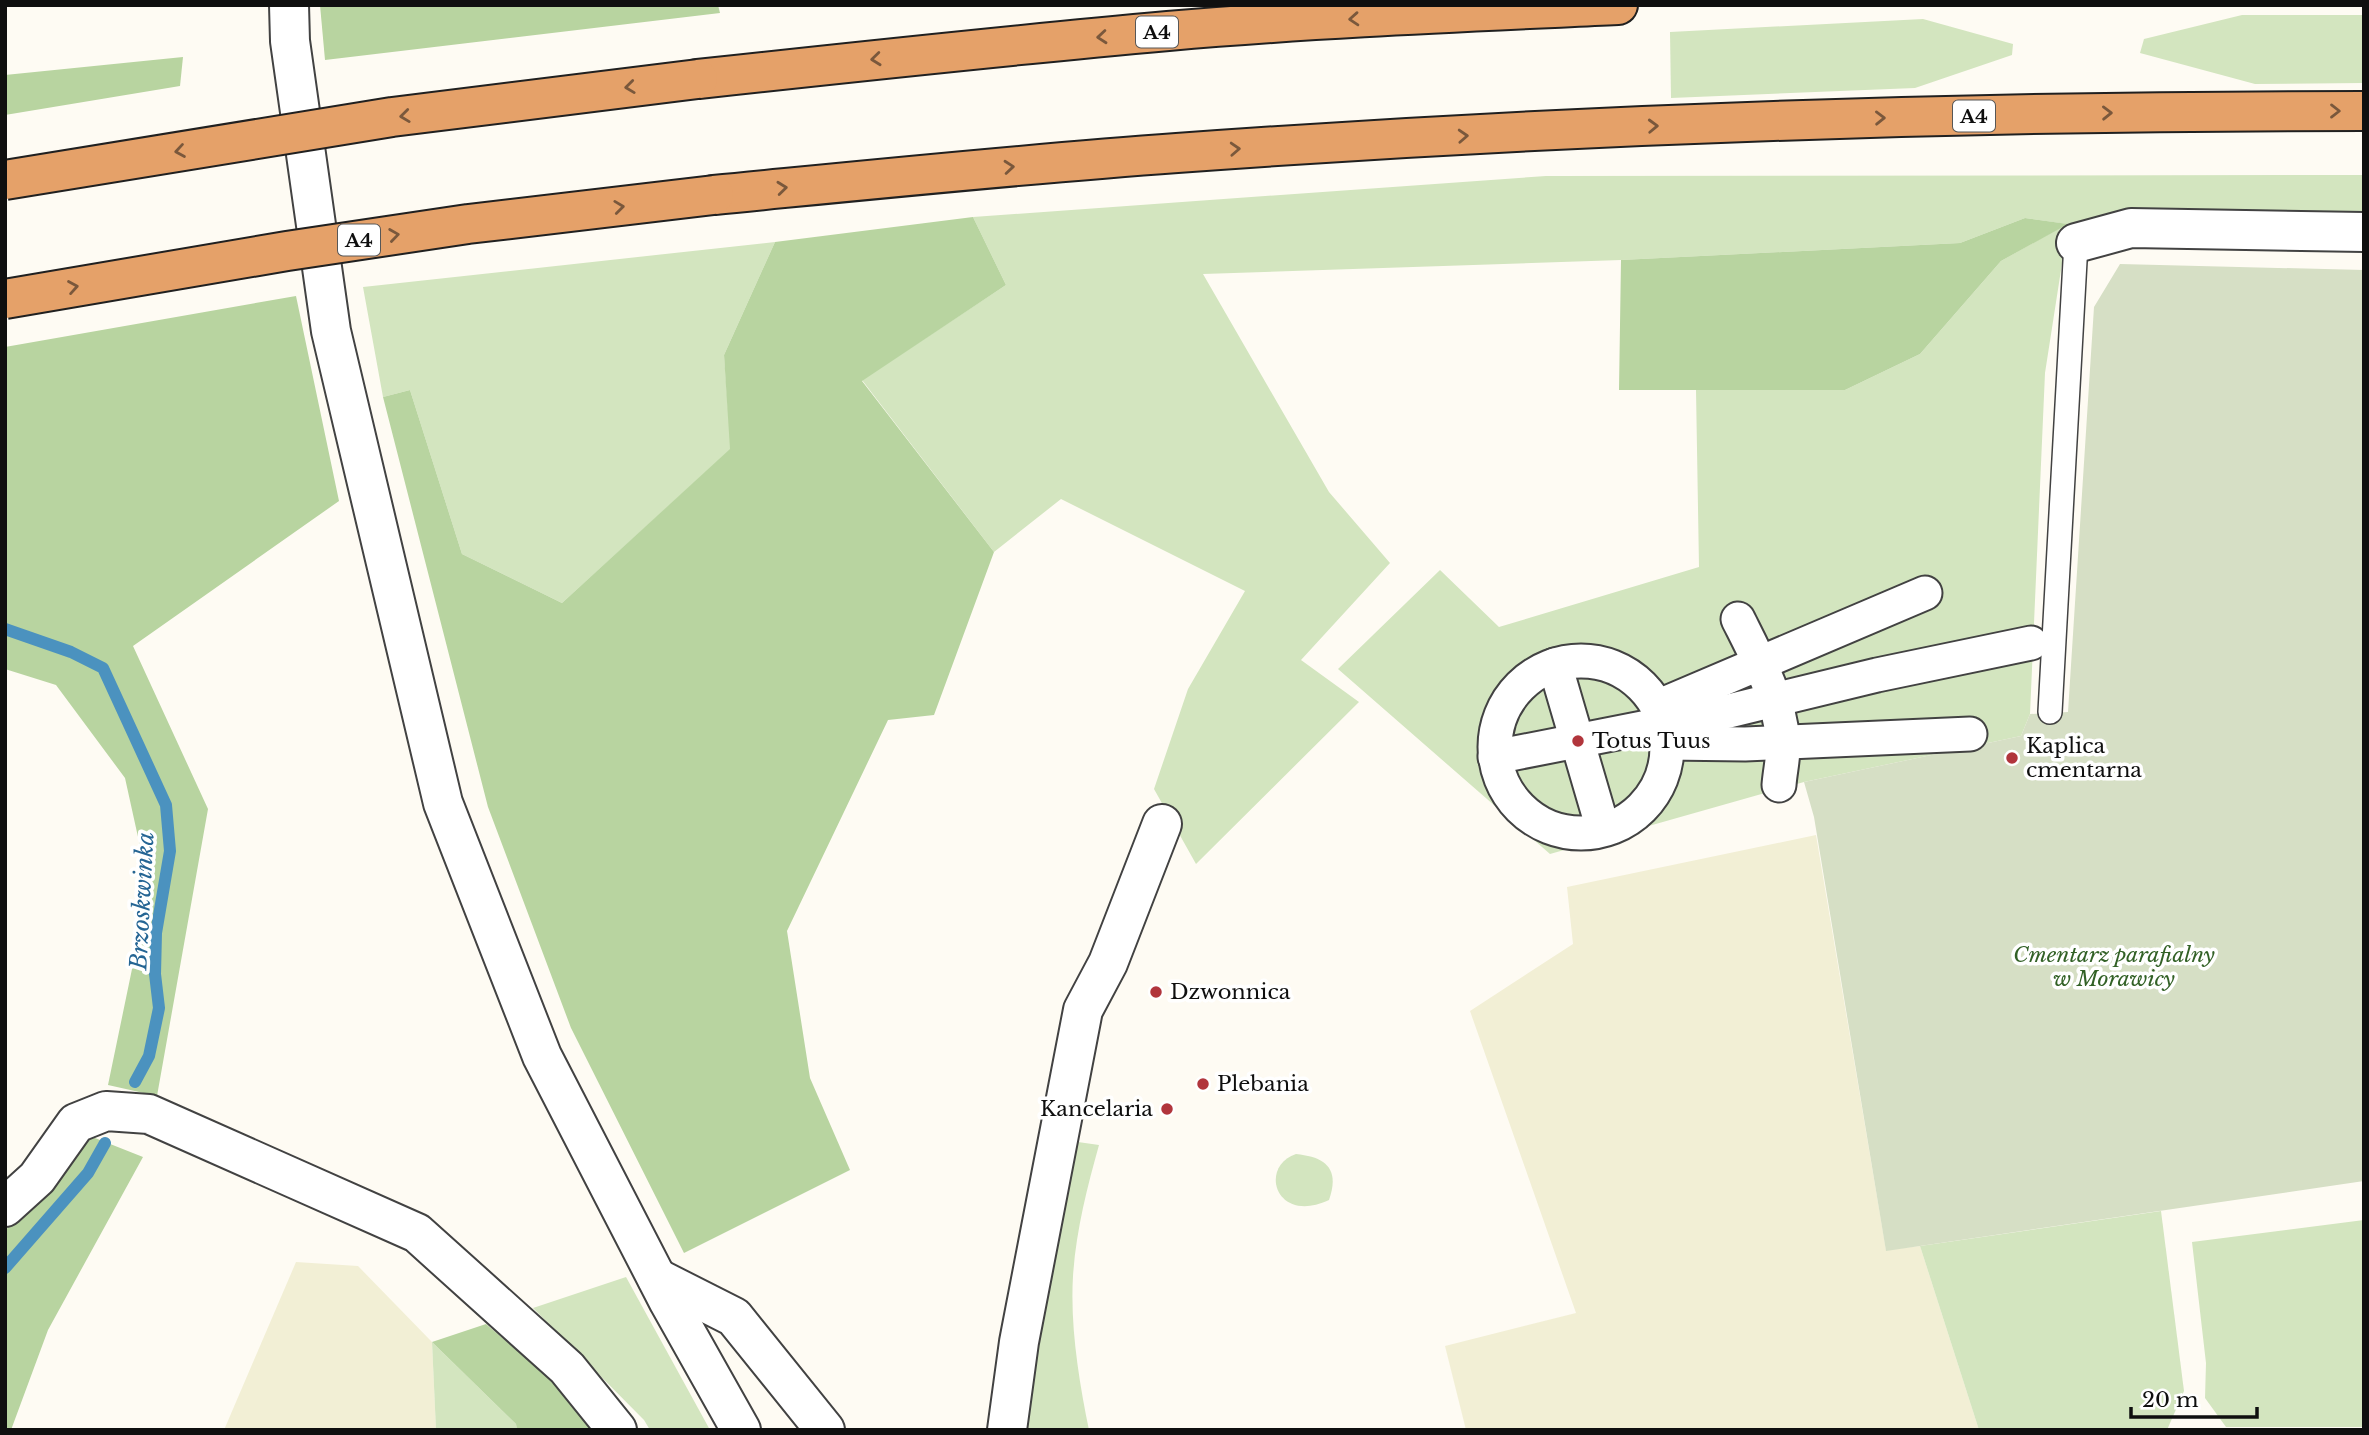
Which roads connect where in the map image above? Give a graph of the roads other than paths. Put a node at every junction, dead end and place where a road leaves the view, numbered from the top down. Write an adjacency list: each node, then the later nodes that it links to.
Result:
1 (289, 5): 24 (street)
2 (1618, 5): 4 (highway, A4, one-way to 4, bridge)
3 (2364, 111): 7 (highway, A4, one-way to 3, bridge)
4 (5, 180)
5 (2364, 232): 6 (street)
6 (2076, 243): 14 (lane)
7 (5, 299)
8 (1925, 593): 11 (street)
9 (1738, 619): 11 (street)
10 (2031, 643): 13 (street)
11 (1760, 663): 13 (street); 15 (street)
12 (1555, 665): 15 (street); 17 (street); 19 (street)
13 (1774, 700): 15 (street); 18 (street)
14 (2050, 712)
15 (1662, 725): 17 (street); 18 (street); 22 (street)
16 (1970, 734): 18 (street)
17 (1578, 741): 19 (street); 22 (street)
18 (1783, 742): 20 (street)
19 (1495, 757): 22 (street)
20 (1779, 785)
21 (1161, 824): 28 (street)
22 (1602, 829)
23 (5, 1207): 25 (street)
24 (657, 1278): 26 (street); 27 (street)
25 (617, 1430)
26 (741, 1430)
27 (825, 1430)
28 (1007, 1430)

